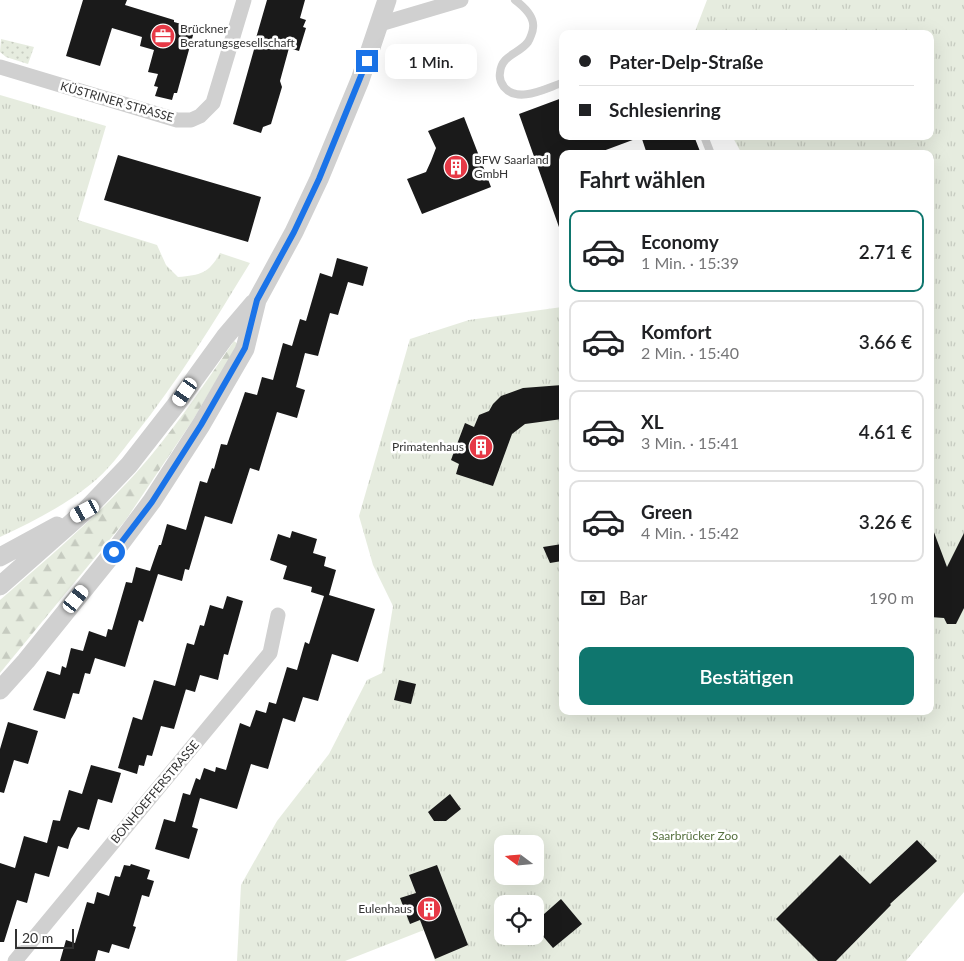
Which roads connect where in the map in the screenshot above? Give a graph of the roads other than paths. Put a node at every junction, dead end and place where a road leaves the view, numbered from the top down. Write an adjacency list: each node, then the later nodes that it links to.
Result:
1 (244, 0): 6 (street, KÜSTRINER STRASSE)
2 (387, 0): 5 (street)
3 (461, 0): 5 (street)
4 (515, 0): 7 (lane)
5 (380, 24): 8 (street)
6 (0, 68)
7 (559, 84)
8 (257, 300): 9 (street); 13 (street)
9 (85, 511): 10 (street); 11 (street)
10 (0, 557)
11 (0, 586)
12 (278, 615): 14 (street, BONHOEFFERSTRASSE)
13 (0, 690)
14 (15, 961)

